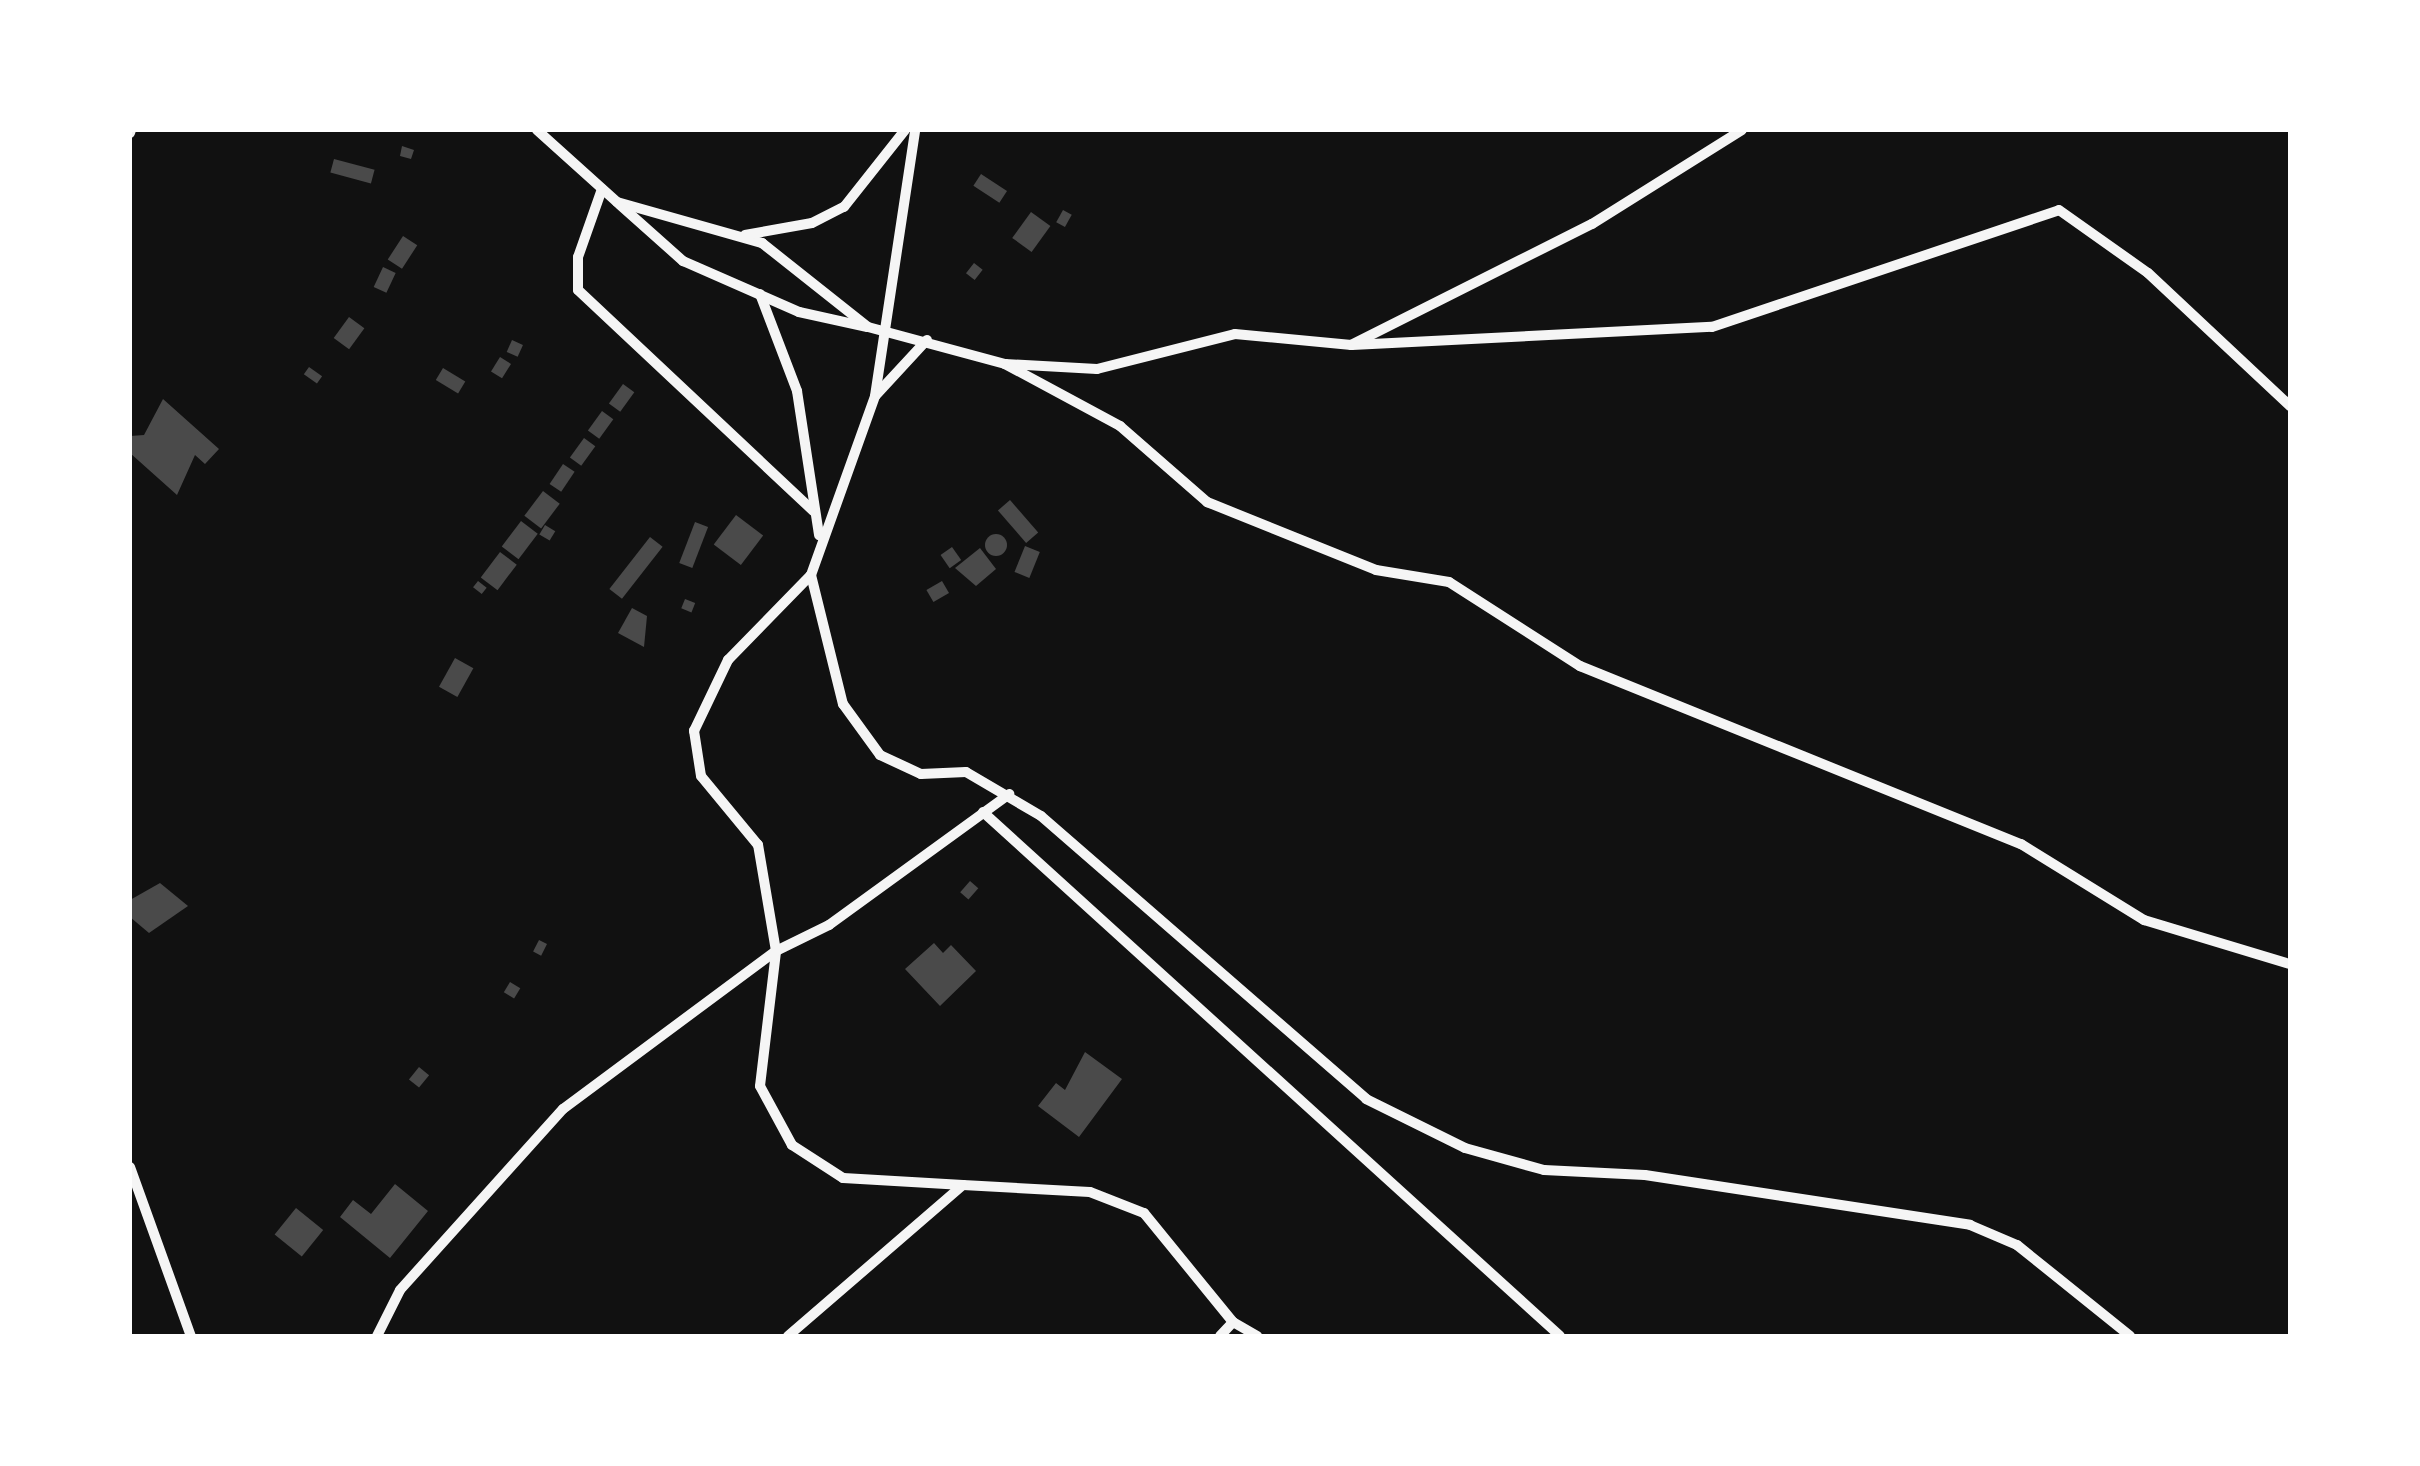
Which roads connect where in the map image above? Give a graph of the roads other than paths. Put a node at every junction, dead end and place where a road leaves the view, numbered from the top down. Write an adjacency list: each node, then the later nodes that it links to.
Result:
1 (537, 130): 5 (street)
2 (904, 130): 7 (street)
3 (915, 130): 9 (street)
4 (1742, 130): 11 (street)
5 (602, 188): 6 (street); 15 (street)
6 (617, 202): 7 (street); 8 (street)
7 (744, 235): 9 (street)
8 (760, 294): 9 (street); 15 (street)
9 (874, 329): 10 (street); 13 (street)
10 (927, 340): 12 (street); 13 (street)
11 (1351, 345): 12 (street); 14 (street)
12 (1005, 364): 21 (street)
13 (875, 396): 16 (street)
14 (2290, 406)
15 (813, 511): 16 (street)
16 (819, 536): 17 (street)
17 (811, 575): 18 (street); 20 (street)
18 (1009, 794): 19 (street); 31 (street)
19 (983, 812): 20 (street); 30 (street)
20 (776, 952): 23 (street); 26 (street)
21 (2290, 964)
22 (130, 1167): 25 (street)
23 (963, 1184): 24 (street); 27 (street)
24 (1233, 1322): 28 (street); 29 (street)
25 (191, 1336)
26 (376, 1336)
27 (788, 1336)
28 (1220, 1336)
29 (1256, 1336)
30 (1560, 1336)
31 (2130, 1336)

